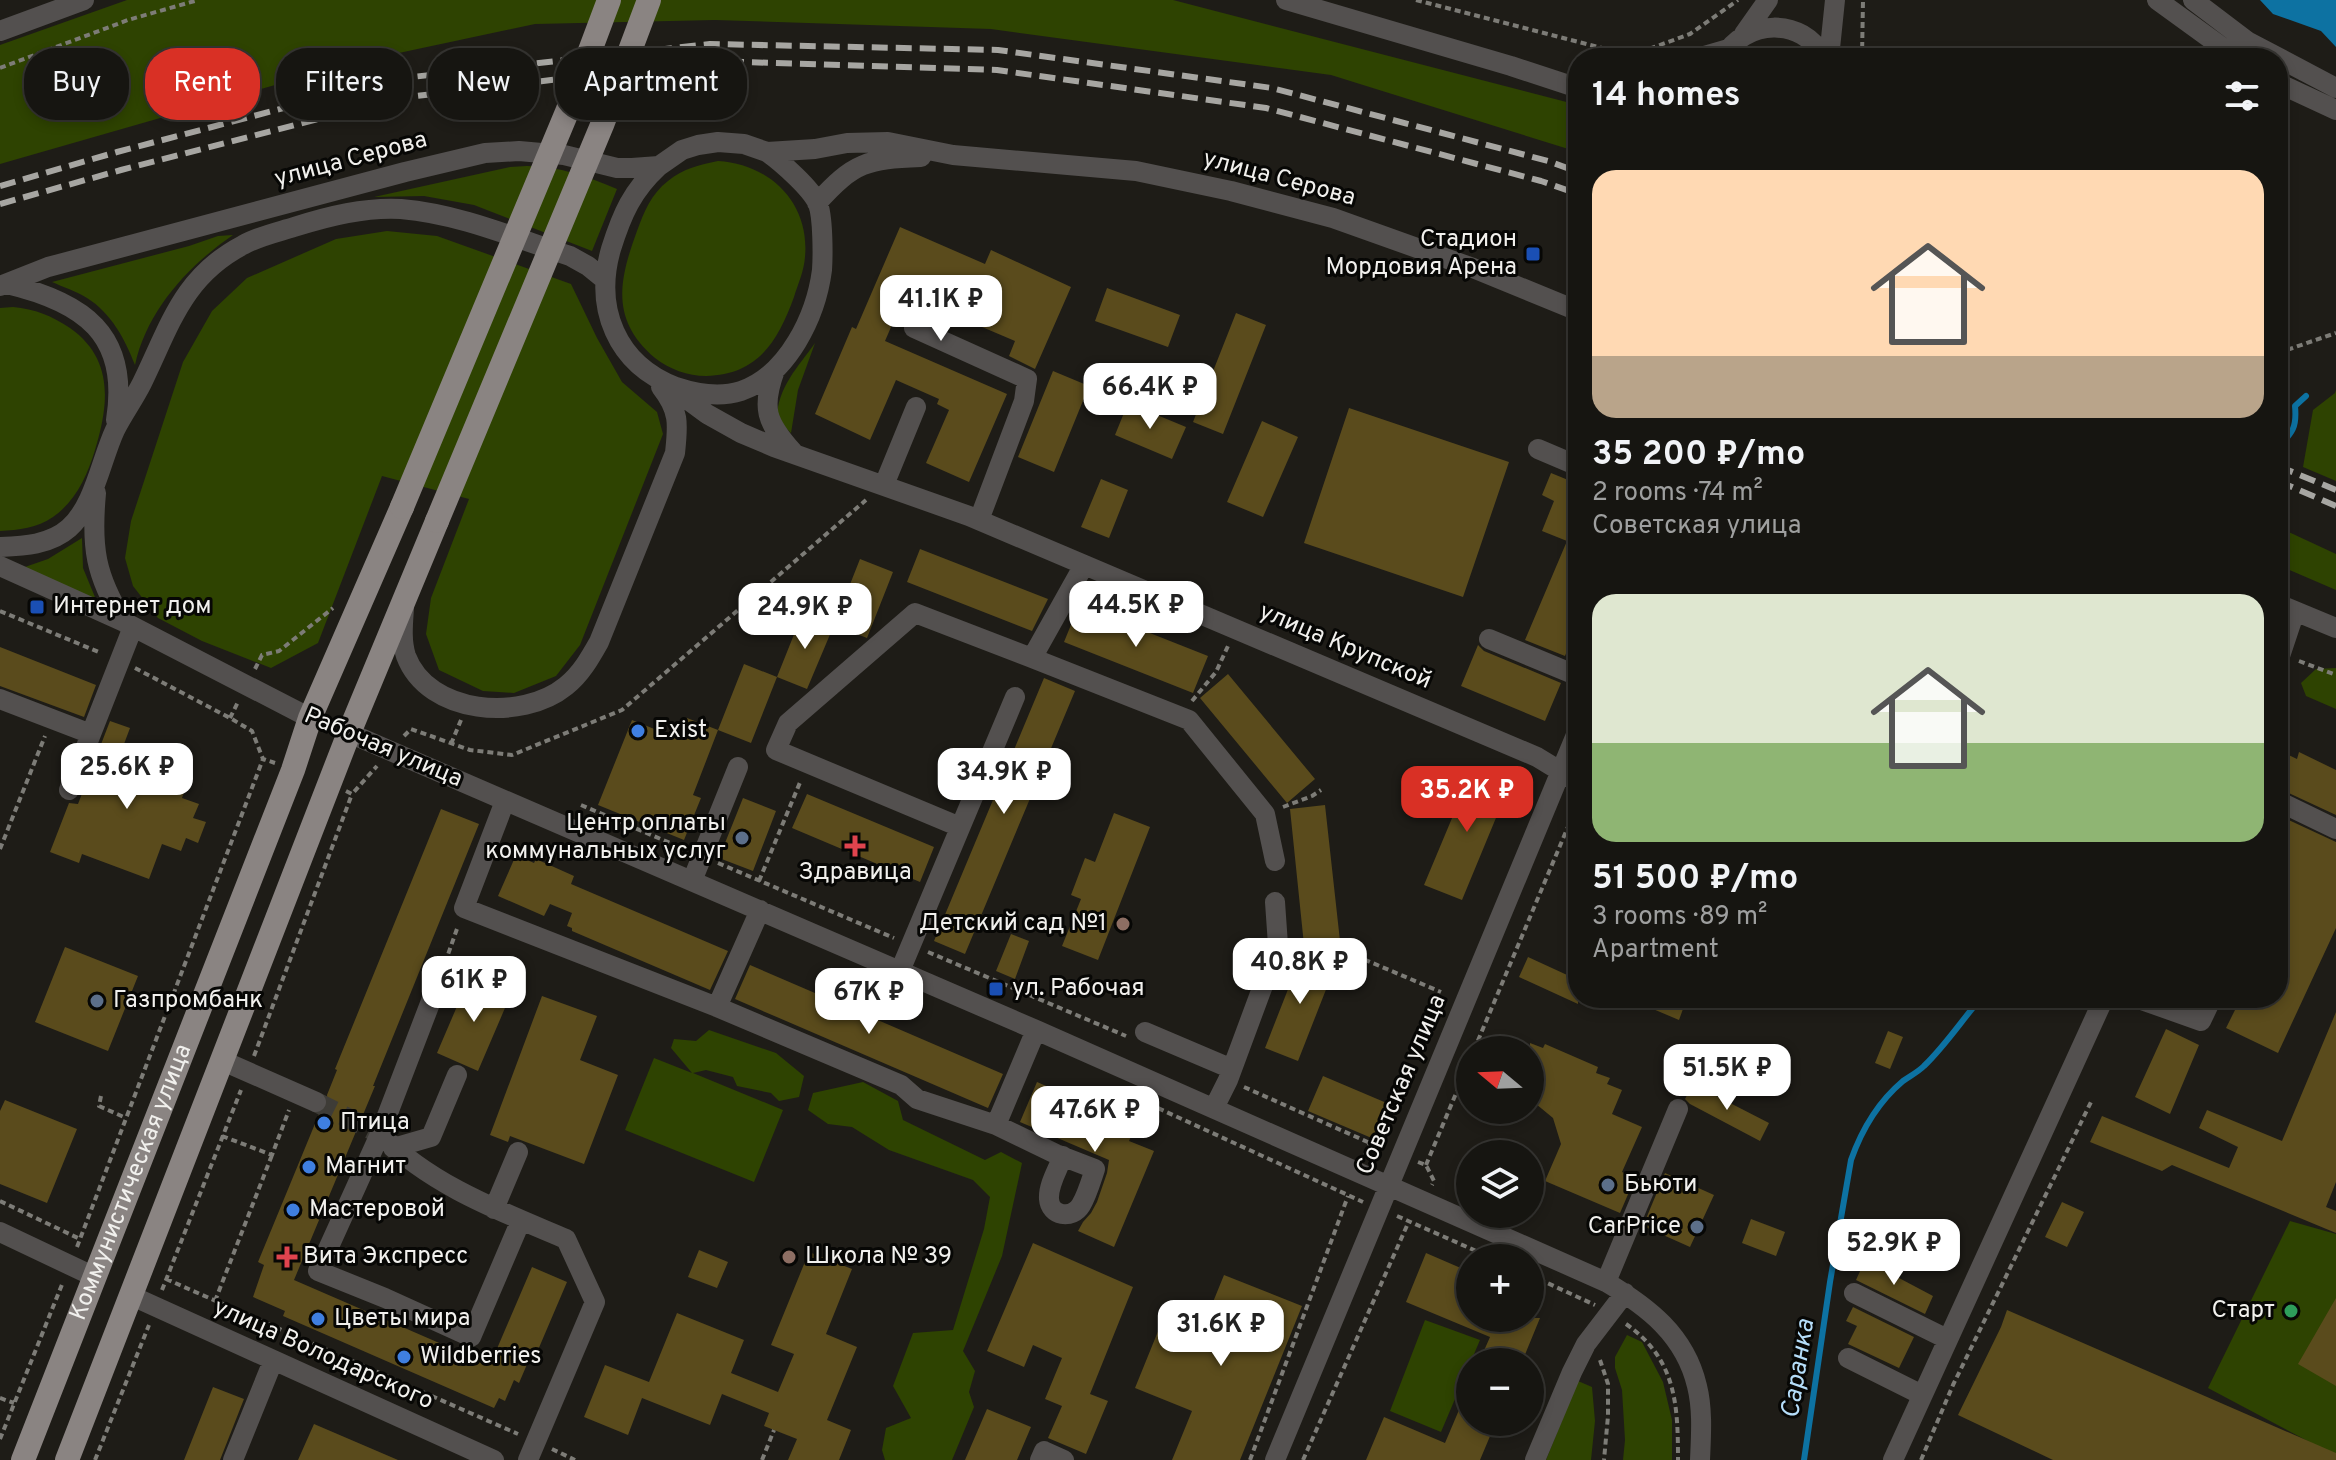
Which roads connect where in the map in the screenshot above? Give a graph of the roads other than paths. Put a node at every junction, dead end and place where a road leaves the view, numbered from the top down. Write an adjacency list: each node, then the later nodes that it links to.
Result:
1 (84, 0): 9 (street)
2 (609, 0): 53 (main road, Коммунистическая улица, bridge)
3 (649, 0): 44 (main road, Коммунистическая улица, bridge)
4 (1286, 0): 17 (street)
5 (1768, 0): 10 (street)
6 (1835, 0): 13 (street)
7 (2157, 0): 14 (street)
8 (2193, 0): 15 (street)
9 (0, 31)
10 (1744, 34): 11 (street); 12 (street)
11 (1730, 48)
12 (1817, 48)
13 (1828, 48)
14 (2223, 48)
15 (2260, 48)
16 (2288, 63): 21 (street)
17 (1539, 75): 18 (street); 19 (street)
18 (1568, 75)
19 (1568, 85)
20 (2288, 88): 22 (street)
21 (2336, 88)
22 (2336, 110)
23 (767, 152): 24 (street, улица Серова); 25 (street, улица Серова); 26 (street)
24 (953, 155): 26 (street, улица Серова); 29 (street, улица Серова)
25 (659, 166): 27 (street); 28 (street, улица Серова)
26 (817, 203): 31 (street)
27 (604, 279): 32 (street); 34 (street)
28 (4, 285): 34 (street)
29 (1568, 307)
30 (914, 328): 40 (street)
31 (775, 370): 32 (street); 36 (street)
32 (660, 380): 36 (street, улица Крупской); 44 (street)
33 (916, 407): 39 (street)
34 (115, 432): 38 (street)
35 (1538, 449): 37 (street)
36 (793, 452): 39 (street, улица Крупской)
37 (1568, 462)
38 (102, 466): 41 (street); 46 (street)
39 (884, 485): 40 (street, улица Крупской)
40 (979, 520): 42 (street, улица Крупской)
41 (0, 547)
42 (1084, 565): 49 (street); 57 (street, улица Крупской)
43 (0, 566): 46 (street, Рабочая улица)
44 (404, 600): 54 (main road, Коммунистическая улица)
45 (2288, 607): 47 (street)
46 (128, 624): 53 (street, Рабочая улица); 55 (street)
47 (2336, 628)
48 (1489, 639): 50 (street)
49 (1032, 658): 62 (street); 64 (street)
50 (1568, 672)
51 (1015, 697): 62 (street)
52 (0, 699): 55 (street)
53 (310, 718): 54 (main road, Рабочая улица); 90 (main road, Коммунистическая улица)
54 (349, 733): 60 (street, Рабочая улица); 76 (main road, Коммунистическая улица)
55 (91, 734): 59 (street)
56 (738, 767): 65 (street)
57 (1568, 776)
58 (1568, 779): 86 (street, Советская улица)
59 (69, 790)
60 (505, 801): 65 (street, Рабочая улица); 70 (street)
61 (2288, 806): 63 (street)
62 (960, 827): 68 (street)
63 (2336, 829)
64 (1275, 861)
65 (692, 881): 67 (street, Рабочая улица)
66 (1275, 902): 77 (street)
67 (760, 910): 68 (street, Рабочая улица); 70 (street)
68 (900, 971): 74 (street, Рабочая улица)
69 (439, 980): 83 (street)
70 (717, 1007): 82 (street)
71 (2099, 1008): 95 (street)
72 (2164, 1008): 73 (street)
73 (2207, 1008)
74 (1036, 1030): 80 (street, Рабочая улица); 82 (street)
75 (1136, 1034): 77 (street)
76 (223, 1061): 79 (street); 94 (main road, Коммунистическая улица)
77 (1230, 1074): 80 (street)
78 (457, 1075): 83 (street)
79 (316, 1102)
80 (1214, 1108): 86 (street, Рабочая улица)
81 (1678, 1109): 91 (street)
82 (996, 1125): 85 (street)
83 (387, 1141): 87 (street); 88 (street)
84 (518, 1152): 87 (street)
85 (1063, 1156)
86 (1388, 1186): 91 (street, Рабочая улица); 106 (street, Советская улица)
87 (494, 1209): 88 (street)
88 (521, 1220): 99 (street)
89 (0, 1232): 90 (street)
90 (95, 1277): 100 (main road, Коммунистическая улица)
91 (1606, 1282): 92 (street, Рабочая улица)
92 (1625, 1293): 107 (street); 108 (street, Рабочая улица)
93 (1854, 1293): 95 (street)
94 (132, 1296): 97 (street, улица Володарского); 101 (main road, Коммунистическая улица)
95 (1947, 1339): 98 (street)
96 (1848, 1358): 98 (street)
97 (273, 1361): 102 (street); 103 (street, улица Володарского)
98 (1922, 1395): 109 (street)
99 (532, 1451)
100 (23, 1460)
101 (67, 1460)
102 (233, 1460)
103 (494, 1460)
104 (1040, 1460): 105 (street)
105 (1064, 1460)
106 (1275, 1460)
107 (1535, 1460)
108 (1700, 1460)
109 (1893, 1460)

